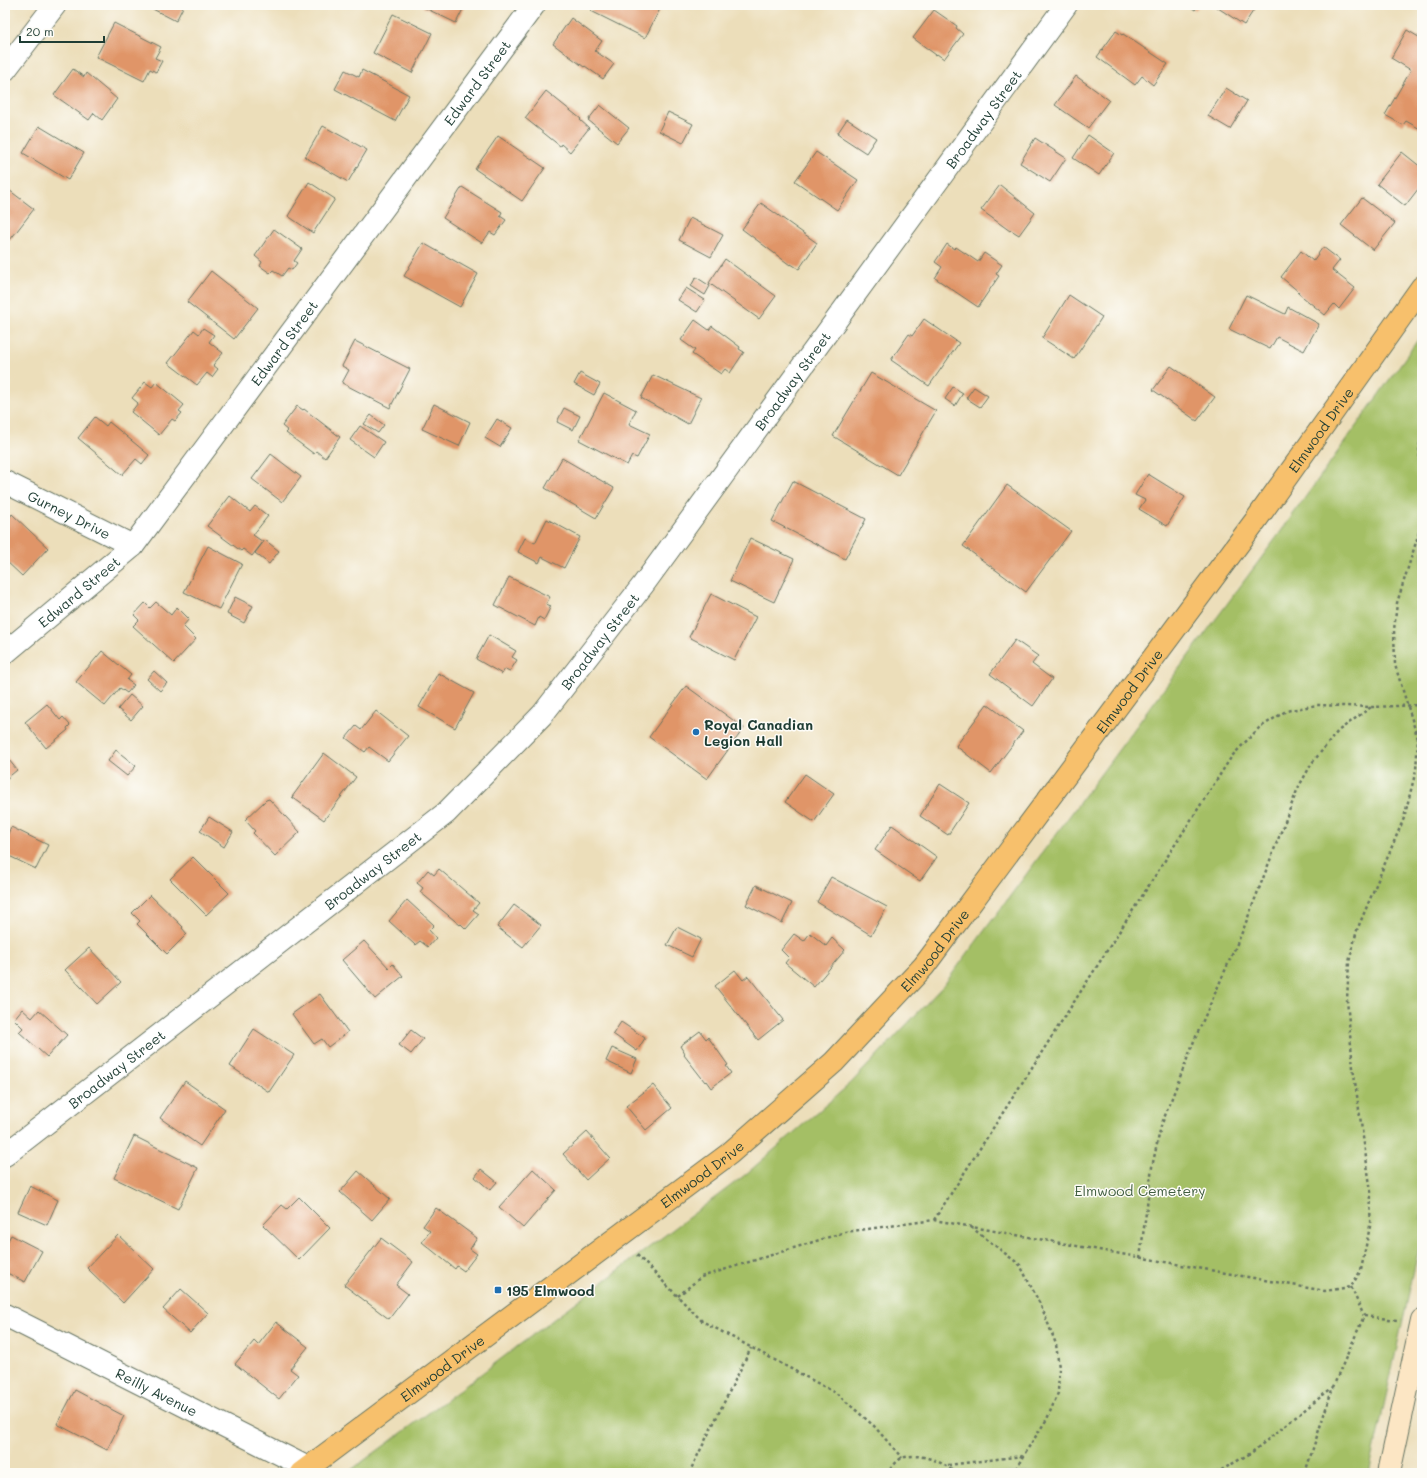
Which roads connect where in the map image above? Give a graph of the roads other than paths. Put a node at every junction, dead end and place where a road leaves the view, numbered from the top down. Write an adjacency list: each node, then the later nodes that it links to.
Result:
1 (55, 5): 4 (street)
2 (534, 5): 7 (street, Edward Street)
3 (1066, 5): 9 (street, Broadway Street)
4 (5, 70)
5 (1422, 287): 12 (main road, Elmwood Drive)
6 (5, 482): 7 (street, Gurney Drive)
7 (133, 546): 8 (street, Edward Street)
8 (5, 652)
9 (5, 1155)
10 (5, 1315): 12 (street, Reilly Avenue)
11 (1422, 1322): 13 (main road)
12 (304, 1471)
13 (1389, 1473)

